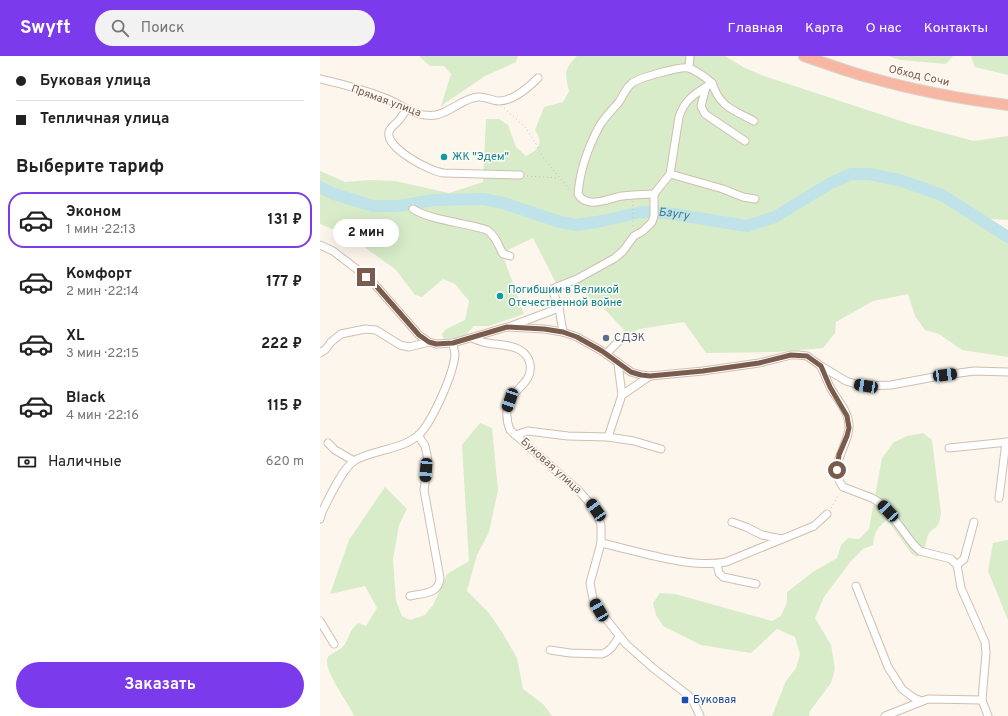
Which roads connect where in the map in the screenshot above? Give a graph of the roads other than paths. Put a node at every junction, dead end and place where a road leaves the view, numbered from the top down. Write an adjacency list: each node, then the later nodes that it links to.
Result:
1 (690, 56): 3 (street)
2 (804, 56): 8 (highway, Обход Сочи)
3 (689, 68): 6 (street); 14 (street)
4 (538, 78): 9 (street, Прямая улица)
5 (320, 79): 9 (street, Прямая улица)
6 (712, 83): 7 (street); 10 (street)
7 (706, 87): 11 (street); 12 (street)
8 (1008, 104)
9 (406, 110): 13 (street)
10 (754, 121)
11 (745, 141)
12 (670, 174): 14 (street); 15 (street)
13 (520, 176)
14 (654, 194): 19 (street)
15 (755, 199)
16 (413, 209): 18 (street)
17 (320, 245): 24 (street)
18 (510, 256)
19 (559, 308): 20 (street); 21 (street)
20 (507, 327): 21 (street); 22 (street)
21 (563, 332): 27 (street)
22 (472, 338): 25 (street); 34 (street, Буковая улица)
23 (622, 338): 27 (street)
24 (429, 342): 25 (street); 26 (street)
25 (453, 343): 33 (street)
26 (320, 353)
27 (606, 354): 28 (street)
28 (618, 364): 31 (street); 32 (street)
29 (821, 366): 30 (street); 31 (street); 49 (street)
30 (1008, 372)
31 (650, 376): 32 (street)
32 (622, 394): 35 (street)
33 (418, 435): 40 (street); 52 (street)
34 (515, 435): 35 (street); 47 (street, Буковая улица)
35 (608, 436): 39 (street)
36 (1007, 442): 38 (street); 41 (street)
37 (328, 443): 40 (street)
38 (949, 448)
39 (661, 449)
40 (354, 461): 43 (street)
41 (999, 498)
42 (827, 514): 46 (street)
43 (320, 519)
44 (732, 522): 46 (street)
45 (974, 522): 49 (street)
46 (781, 539): 48 (street)
47 (601, 543): 48 (street); 54 (street, Буковая улица)
48 (717, 564): 50 (street)
49 (957, 565): 57 (street)
50 (756, 584)
51 (856, 586): 58 (street)
52 (410, 596)
53 (320, 621): 55 (street)
54 (619, 636): 56 (street); 59 (street, Буковая улица)
55 (334, 644)
56 (550, 650)
57 (982, 700): 58 (street); 61 (street)
58 (921, 701): 60 (street)
59 (700, 716)
60 (885, 716)
61 (988, 716)

